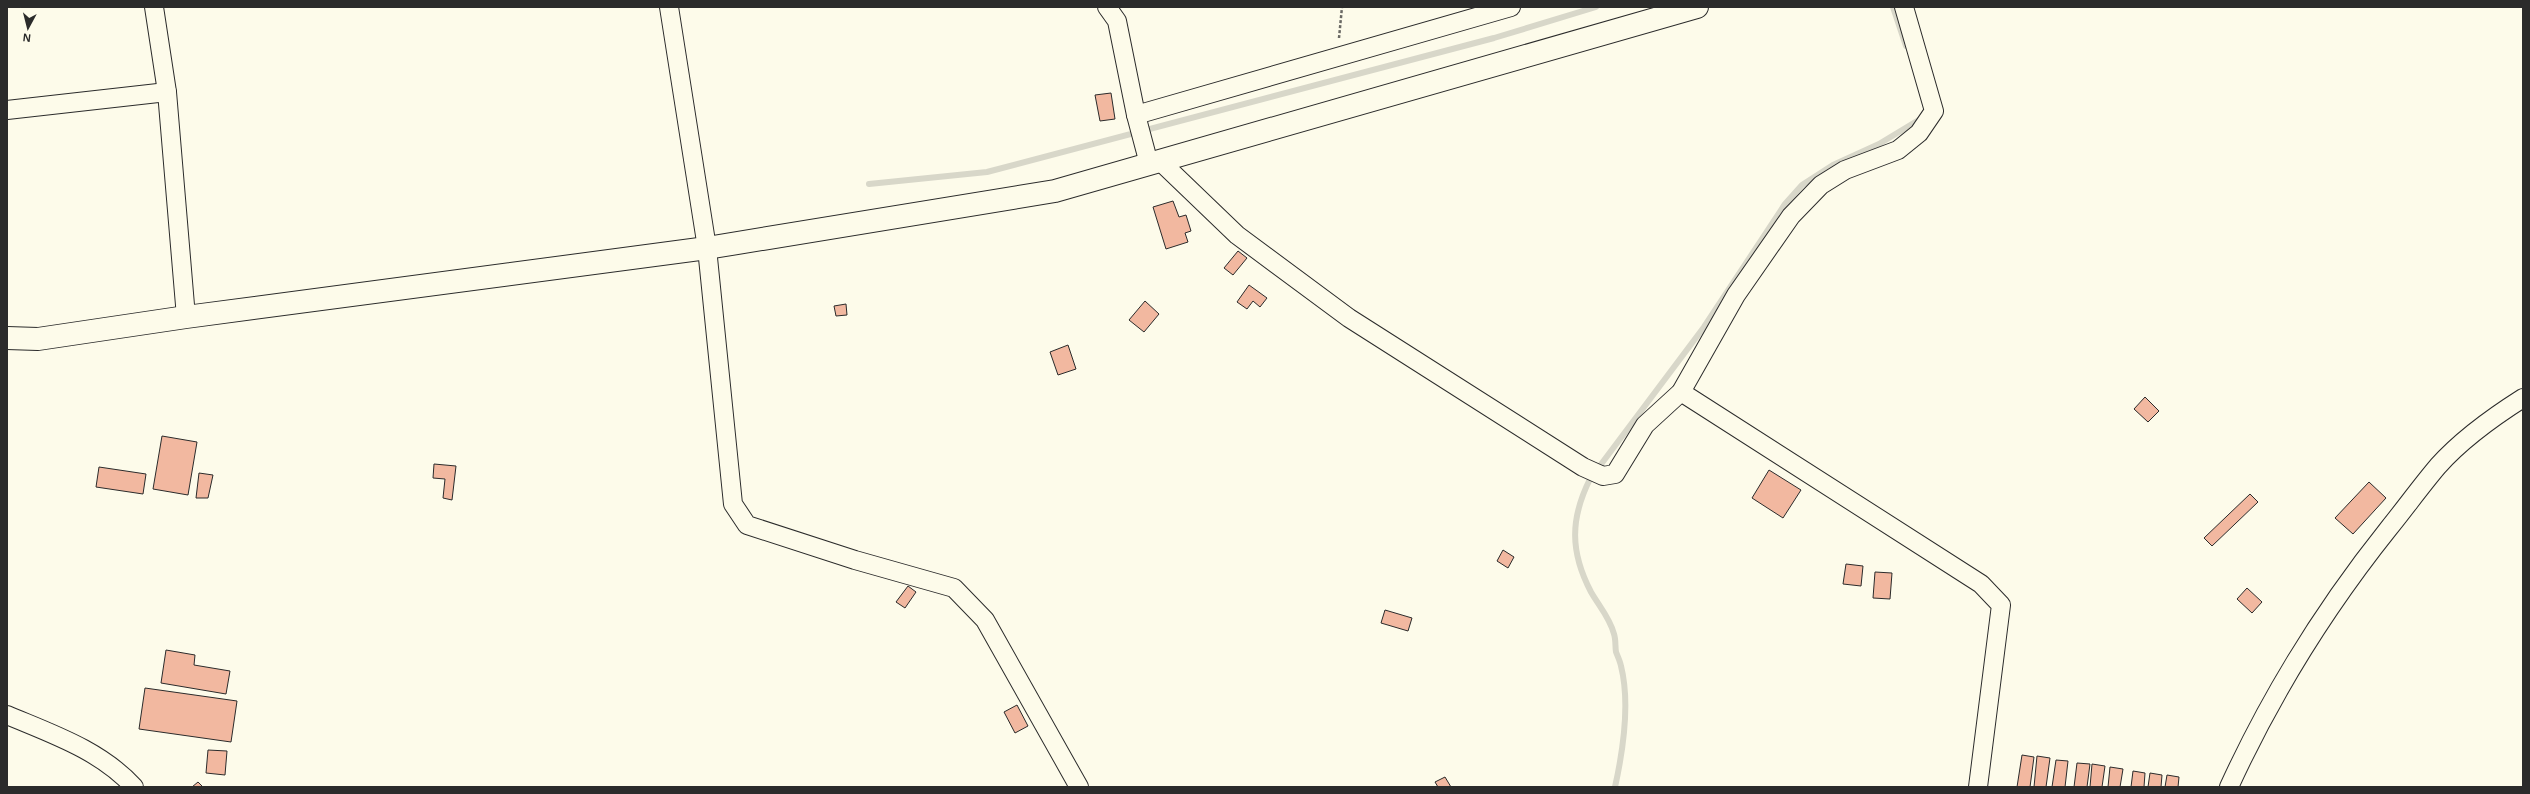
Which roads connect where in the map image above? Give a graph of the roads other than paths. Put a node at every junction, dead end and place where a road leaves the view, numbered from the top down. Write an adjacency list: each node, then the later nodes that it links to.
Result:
1 (154, 7): 7 (street)
2 (669, 7): 11 (street)
3 (1108, 7): 9 (street)
4 (1512, 7): 9 (street)
5 (1697, 7): 10 (street)
6 (1904, 7): 14 (street)
7 (167, 92): 8 (street); 12 (street)
8 (7, 110)
9 (1138, 120): 10 (street)
10 (1152, 159): 11 (street); 14 (street)
11 (707, 248): 12 (street); 18 (street)
12 (186, 317): 13 (street)
13 (7, 338)
14 (1681, 392): 19 (street)
15 (2523, 398): 20 (street)
16 (7, 715): 17 (street)
17 (134, 787)
18 (1079, 787)
19 (1978, 787)
20 (2229, 787)

